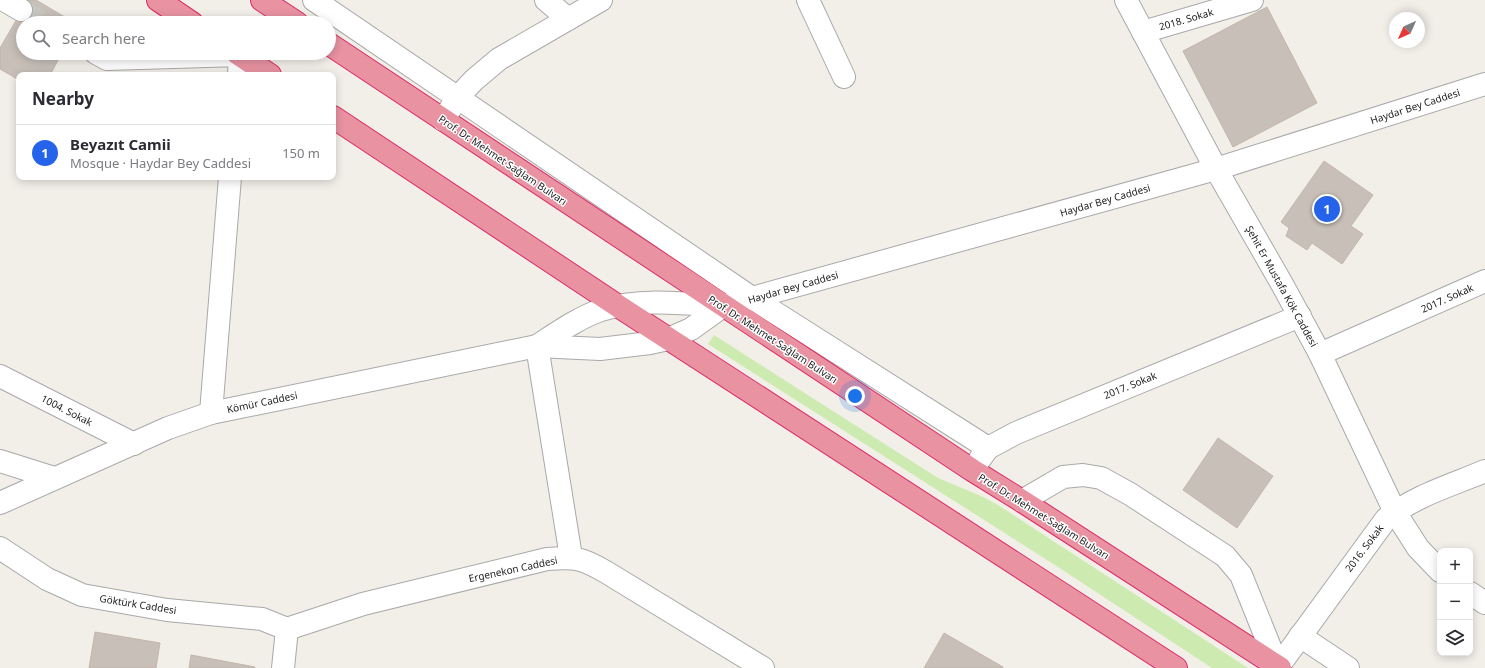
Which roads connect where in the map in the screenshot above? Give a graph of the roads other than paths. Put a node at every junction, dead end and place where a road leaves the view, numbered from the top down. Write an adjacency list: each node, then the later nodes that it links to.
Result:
1 (158, 0): 9 (highway)
2 (262, 0): 10 (highway)
3 (314, 0): 19 (street)
4 (546, 0): 11 (street)
5 (601, 0): 11 (street)
6 (808, 0): 17 (street)
7 (1126, 0): 12 (street, Şehit Er Mustafa Kök Caddesi)
8 (1252, 0): 12 (street, 2018. Sokak)
9 (182, 16)
10 (286, 16)
11 (568, 19): 19 (street)
12 (1143, 32): 22 (street, Şehit Er Mustafa Kök Caddesi)
13 (336, 49): 21 (highway, Prof. Dr. Mehmet Sağlam Bulvarı)
14 (173, 60): 15 (street)
15 (239, 61): 16 (highway)
16 (263, 72)
17 (844, 77)
18 (1485, 84): 22 (street, Haydar Bey Caddesi)
19 (458, 98): 21 (street); 25 (street)
20 (336, 119): 26 (highway)
21 (443, 120): 27 (highway, Prof. Dr. Mehmet Sağlam Bulvarı)
22 (1216, 169): 25 (street, Haydar Bey Caddesi); 28 (street, Şehit Er Mustafa Kök Caddesi)
23 (230, 180): 33 (street)
24 (1485, 281): 31 (street, 2017. Sokak)
25 (752, 298): 27 (street, Haydar Bey Caddesi); 35 (street)
26 (618, 306): 27 (street); 29 (highway); 30 (street)
27 (723, 306): 29 (street); 37 (highway, Prof. Dr. Mehmet Sağlam Bulvarı)
28 (1300, 316): 31 (street, Şehit Er Mustafa Kök Caddesi); 35 (street, 2017. Sokak)
29 (668, 339): 30 (street); 53 (highway)
30 (537, 346): 33 (street, Kömür Caddesi); 44 (street)
31 (1320, 354): 42 (street, Şehit Er Mustafa Kök Caddesi)
32 (0, 376): 34 (street, 1004. Sokak)
33 (211, 412): 34 (street, Kömür Caddesi)
34 (134, 444): 39 (street, Kömür Caddesi)
35 (988, 448): 37 (street, 2017. Sokak)
36 (0, 461): 39 (street)
37 (972, 470): 40 (highway, Prof. Dr. Mehmet Sağlam Bulvarı)
38 (1485, 470): 42 (street, 2016. Sokak)
39 (54, 478): 41 (street, Kömür Caddesi)
40 (1022, 500): 50 (highway, Prof. Dr. Mehmet Sağlam Bulvarı); 50 (street)
41 (0, 503)
42 (1395, 512): 45 (street, Şehit Er Mustafa Kök Caddesi); 49 (street, 2016. Sokak)
43 (0, 548): 48 (street, Göktürk Caddesi)
44 (571, 557): 48 (street, Ergenekon Caddesi); 52 (street, Ergenekon Caddesi)
45 (1437, 568)
46 (1473, 595): 47 (street)
47 (1485, 603)
48 (287, 629): 51 (street)
49 (1300, 636): 50 (street, 2016. Sokak); 54 (street)
50 (1279, 667)
51 (282, 668)
52 (763, 668)
53 (1176, 668)
54 (1348, 668)

